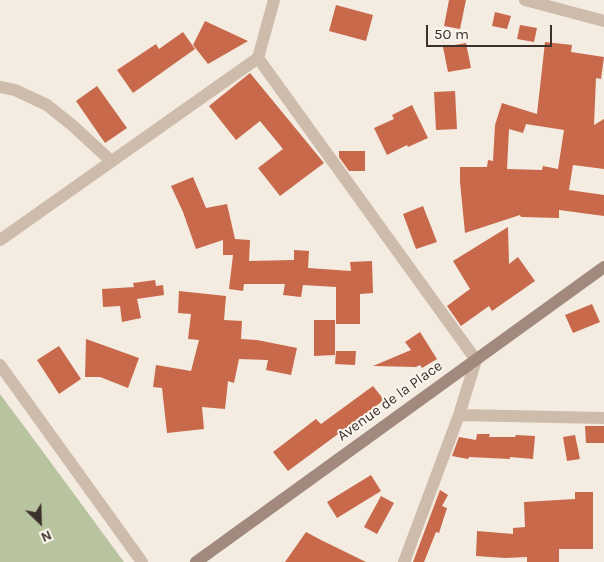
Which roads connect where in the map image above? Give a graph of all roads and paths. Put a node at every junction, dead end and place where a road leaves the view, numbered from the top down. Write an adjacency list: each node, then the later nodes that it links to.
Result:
1 (274, 0): 4 (street)
2 (525, 0): 3 (street)
3 (604, 21)
4 (258, 58): 6 (street); 9 (street)
5 (0, 87): 6 (street)
6 (111, 161): 7 (street)
7 (0, 240)
8 (604, 267): 9 (street, Avenue de la Place)
9 (476, 360): 11 (street); 14 (street, Avenue de la Place)
10 (0, 364): 13 (street)
11 (459, 415): 12 (street); 15 (street)
12 (604, 418)
13 (142, 562)
14 (196, 562)
15 (404, 562)

